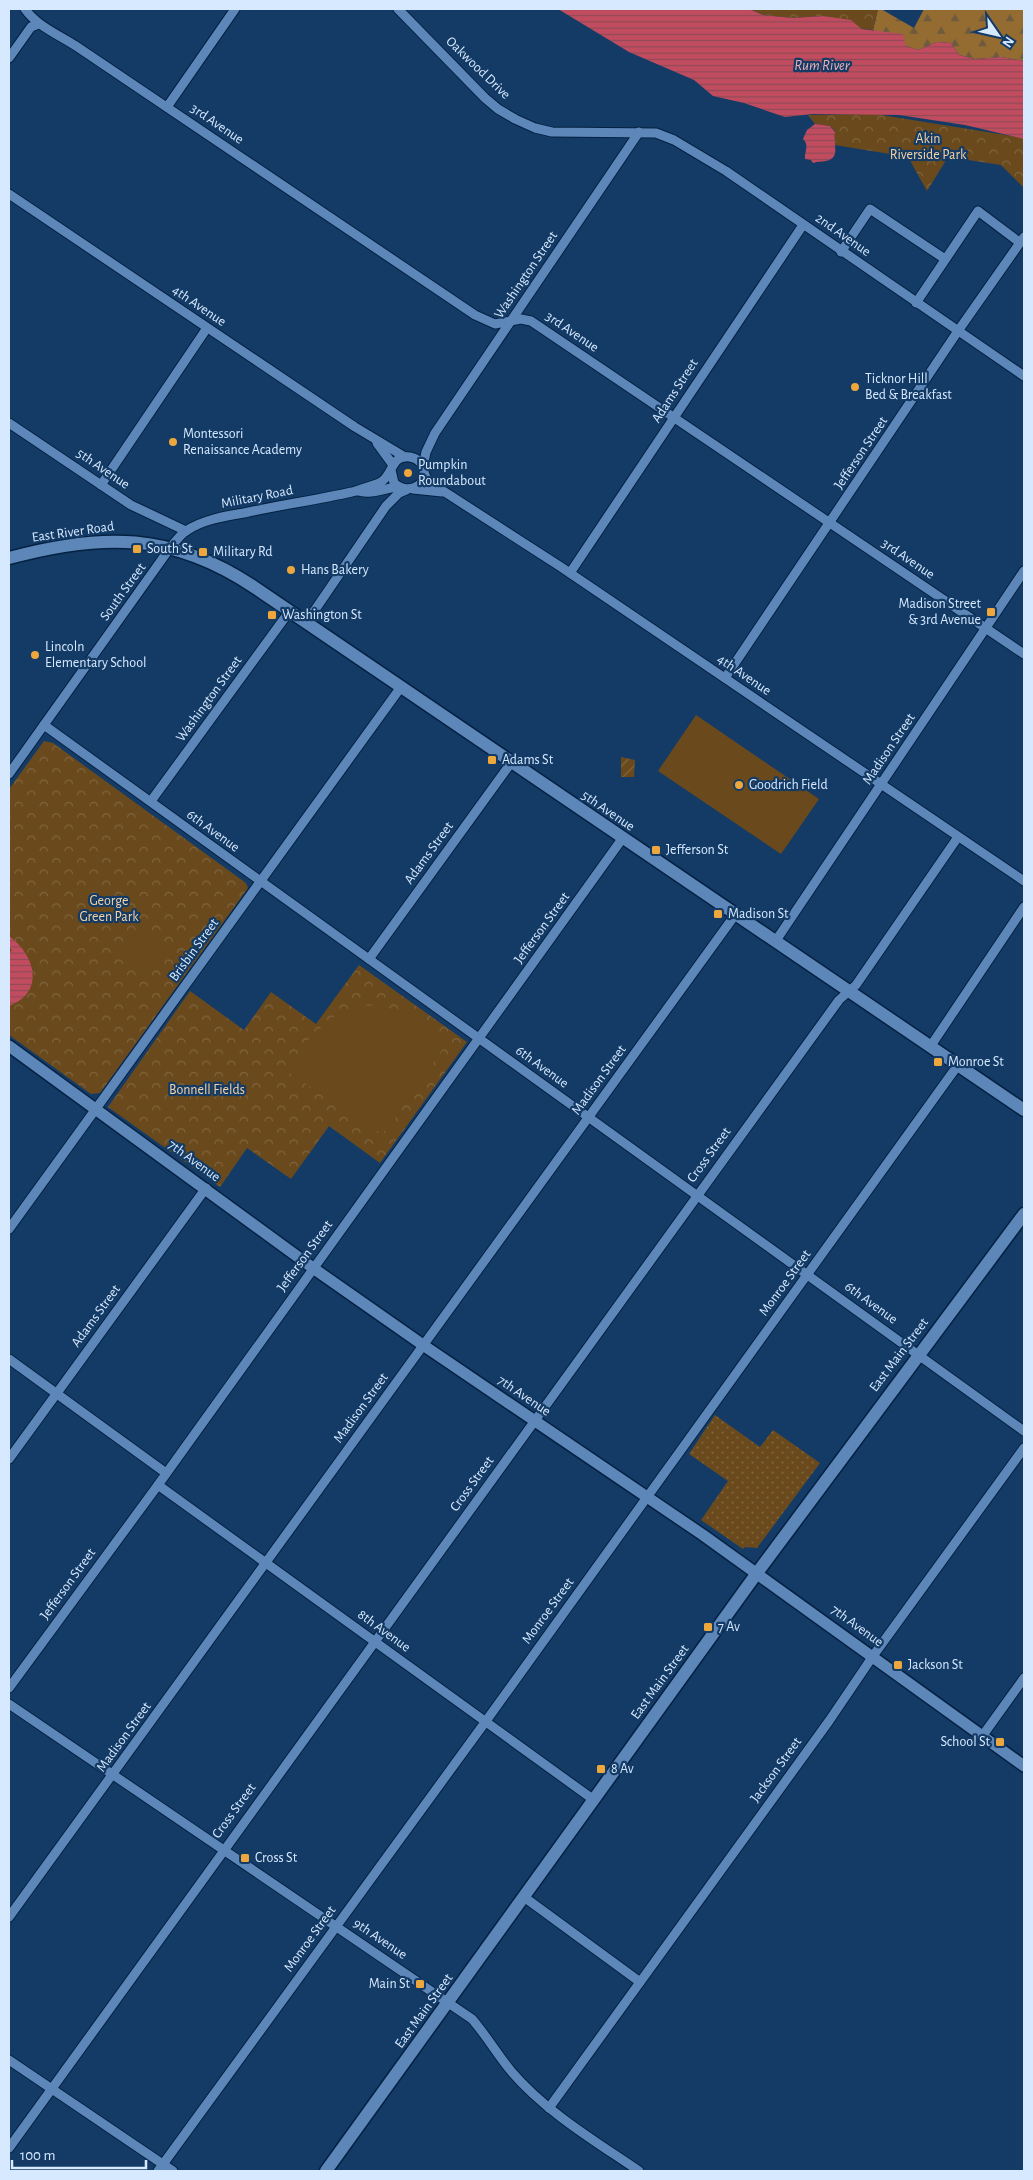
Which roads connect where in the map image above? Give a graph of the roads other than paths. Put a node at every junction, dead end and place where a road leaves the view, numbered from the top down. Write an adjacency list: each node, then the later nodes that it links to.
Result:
1 (25, 9): 4 (street, 3rd Avenue)
2 (235, 9): 6 (street)
3 (398, 9): 7 (street, Oakwood Drive)
4 (38, 24): 5 (street); 6 (street, 3rd Avenue)
5 (9, 58)
6 (167, 107): 14 (street, 3rd Avenue)
7 (639, 132): 9 (street, 2nd Avenue); 14 (street, Washington Street)
8 (9, 194): 15 (street, 4th Avenue)
9 (803, 224): 11 (street, 2nd Avenue); 18 (street, Adams Street)
10 (1022, 240): 12 (street); 16 (street, Jefferson Street)
11 (841, 252): 12 (street); 13 (street, 2nd Avenue)
12 (946, 259): 13 (street)
13 (916, 303): 16 (street, 2nd Avenue)
14 (512, 320): 18 (street, 3rd Avenue); 20 (street, Washington Street)
15 (207, 328): 21 (street, 4th Avenue); 25 (street)
16 (958, 331): 17 (street, 2nd Avenue); 29 (street, Jefferson Street)
17 (1024, 376)
18 (675, 417): 29 (street, 3rd Avenue); 34 (street, Adams Street)
19 (9, 423): 25 (street, 5th Avenue)
20 (435, 433): 22 (street, Washington Street); 24 (street, Washington Street)
21 (374, 439): 22 (street, 4th Avenue); 23 (street, 4th Avenue)
22 (407, 457): 23 (street); 24 (street)
23 (392, 468): 26 (street); 27 (street, Military Road)
24 (423, 470): 26 (street); 28 (street, 4th Avenue)
25 (101, 485): 30 (street, 5th Avenue)
26 (406, 489): 27 (street, Military Road); 28 (street, 4th Avenue); 36 (street)
27 (357, 491): 30 (street, Military Road)
28 (448, 493): 34 (street, 4th Avenue)
29 (830, 524): 37 (street, 3rd Avenue); 39 (street, Jefferson Street)
30 (186, 531): 31 (street, Military Road)
31 (170, 548): 32 (main road, East River Road); 35 (main road, 5th Avenue); 41 (street, South Street)
32 (9, 558)
33 (1024, 571): 37 (street, Madison Street)
34 (570, 573): 39 (street, 4th Avenue)
35 (290, 612): 36 (main road, 5th Avenue); 45 (street, Washington Street)
36 (306, 623): 40 (main road, 5th Avenue)
37 (986, 629): 38 (street, 3rd Avenue); 44 (street, Madison Street)
38 (1024, 654)
39 (725, 678): 44 (street, 4th Avenue)
40 (401, 687): 42 (main road, 5th Avenue); 48 (street, Brisbin Street)
41 (44, 725): 43 (street, South Street); 45 (street, 6th Avenue)
42 (511, 763): 47 (main road, 5th Avenue); 53 (street, Adams Street)
43 (9, 774)
44 (882, 785): 46 (street, 4th Avenue); 52 (street, Madison Street)
45 (151, 802): 48 (street, 6th Avenue)
46 (958, 837): 49 (street, 4th Avenue); 54 (street, Cross Street)
47 (622, 839): 51 (main road, 5th Avenue); 55 (street, Jefferson Street)
48 (260, 881): 53 (street, 6th Avenue); 59 (street, Brisbin Street)
49 (1024, 881)
50 (1024, 908): 57 (street)
51 (735, 915): 52 (main road, 5th Avenue); 61 (street, Madison Street)
52 (776, 942): 54 (main road, 5th Avenue)
53 (369, 960): 55 (street, 6th Avenue)
54 (849, 992): 57 (main road, 5th Avenue); 63 (street, Cross Street)
55 (480, 1038): 61 (street, 6th Avenue); 66 (street, Jefferson Street)
56 (9, 1046): 59 (street, 7th Avenue)
57 (930, 1046): 58 (main road, 5th Avenue)
58 (958, 1066): 60 (main road, 5th Avenue); 67 (street, Monroe Street)
59 (96, 1109): 62 (street, 7th Avenue); 65 (street, Brisbin Street)
60 (1024, 1110)
61 (589, 1118): 63 (street, 6th Avenue); 68 (street, Madison Street)
62 (206, 1188): 66 (street, 7th Avenue); 71 (street, Adams Street)
63 (697, 1196): 67 (street, 6th Avenue); 72 (street, Cross Street)
64 (1024, 1214): 69 (main road, East Main Street)
65 (9, 1229)
66 (313, 1268): 68 (street, 7th Avenue); 76 (street, Jefferson Street)
67 (808, 1274): 69 (street, 6th Avenue); 78 (street, Monroe Street)
68 (423, 1345): 72 (street, 7th Avenue); 79 (street, Madison Street)
69 (918, 1354): 73 (street, 6th Avenue); 80 (main road, East Main Street)
70 (9, 1359): 71 (street)
71 (56, 1394): 75 (street, Adams Street); 76 (street)
72 (534, 1421): 78 (street, 7th Avenue); 81 (street, Cross Street)
73 (1024, 1430)
74 (1024, 1448): 82 (street, Jackson Street)
75 (9, 1459)
76 (166, 1473): 77 (street, Jefferson Street)
77 (158, 1485): 79 (street, 8th Avenue); 84 (street, Jefferson Street)
78 (647, 1497): 80 (street, 7th Avenue); 86 (street, Monroe Street)
79 (267, 1563): 81 (street, 8th Avenue); 89 (street, Madison Street)
80 (757, 1573): 82 (street, 7th Avenue); 90 (main road, East Main Street)
81 (376, 1642): 86 (street, 8th Avenue); 91 (street, Cross Street)
82 (873, 1656): 87 (street, 7th Avenue); 95 (street, Jackson Street)
83 (1024, 1678): 87 (street)
84 (9, 1688)
85 (9, 1704): 89 (street, 9th Avenue)
86 (486, 1722): 90 (street, 8th Avenue); 94 (street, Monroe Street)
87 (983, 1735): 88 (street, 7th Avenue)
88 (1024, 1766)
89 (114, 1774): 91 (street, 9th Avenue); 93 (street, Madison Street)
90 (594, 1800): 92 (main road, East Main Street)
91 (224, 1849): 94 (street, 9th Avenue); 98 (street, Cross Street)
92 (524, 1897): 95 (street); 96 (main road, East Main Street)
93 (9, 1917)
94 (337, 1926): 96 (street, 9th Avenue); 101 (street, Monroe Street)
95 (640, 1982): 99 (street, Jackson Street)
96 (448, 2002): 99 (street, 9th Avenue); 103 (main road, East Main Street)
97 (9, 2060): 98 (street)
98 (52, 2089): 100 (street, Cross Street); 101 (street)
99 (549, 2108): 104 (street, 9th Avenue)
100 (9, 2148)
101 (160, 2168): 102 (street)
102 (173, 2171)
103 (326, 2171)
104 (639, 2171)

